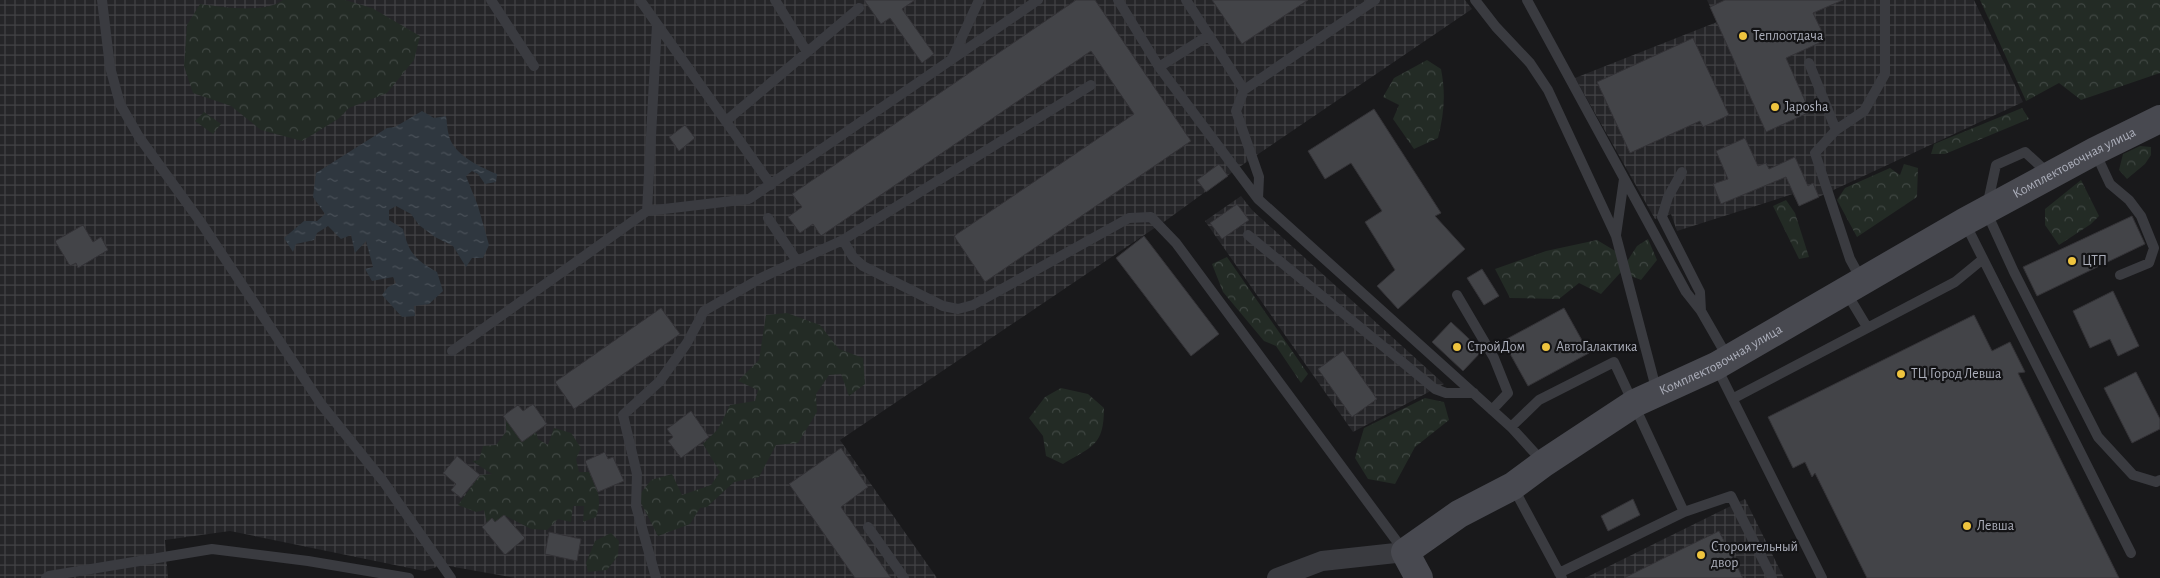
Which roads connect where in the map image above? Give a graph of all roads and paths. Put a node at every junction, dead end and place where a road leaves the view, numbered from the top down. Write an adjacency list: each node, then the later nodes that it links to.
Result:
1 (102, 0): 61 (lane)
2 (491, 0): 19 (lane)
3 (640, 0): 14 (lane)
4 (775, 0): 16 (lane)
5 (979, 0): 17 (lane)
6 (1038, 0): 17 (lane)
7 (1118, 0): 20 (lane)
8 (1186, 0): 15 (lane)
9 (1375, 0): 22 (lane)
10 (1475, 0): 35 (lane)
11 (1527, 0): 28 (lane)
12 (1885, 0): 25 (lane)
13 (859, 8): 16 (lane)
14 (657, 24): 24 (lane); 31 (lane)
15 (1208, 35): 20 (lane); 22 (lane)
16 (807, 52): 24 (lane)
17 (952, 60): 29 (lane)
18 (1809, 63): 25 (lane)
19 (534, 66)
20 (1158, 67): 30 (lane)
21 (1090, 85): 36 (lane)
22 (1244, 90): 30 (lane)
23 (2160, 119): 26 (street, Комплектовочная улица)
24 (726, 121): 29 (lane)
25 (1836, 130): 40 (lane)
26 (2095, 151): 32 (street, Комплектовочная улица); 39 (lane)
27 (1682, 172): 42 (lane)
28 (1624, 179): 35 (lane); 42 (lane)
29 (771, 185): 31 (lane)
30 (1258, 198): 46 (lane)
31 (648, 211): 44 (lane)
32 (1975, 216): 37 (lane); 40 (street, Комплектовочная улица); 52 (lane)
33 (768, 218): 38 (lane)
34 (1248, 235): 46 (lane)
35 (1616, 236): 47 (lane)
36 (843, 240): 38 (lane); 56 (lane)
37 (1983, 259): 43 (lane); 57 (lane)
38 (797, 261): 62 (lane)
39 (2120, 275)
40 (1854, 287): 43 (lane); 45 (street, Комплектовочная улица)
41 (1457, 295): 49 (lane)
42 (1701, 310): 45 (lane)
43 (1867, 327): 48 (lane)
44 (452, 351)
45 (1722, 363): 47 (street, Комплектовочная улица); 48 (lane)
46 (1474, 393): 49 (lane)
47 (1646, 398): 50 (lane); 51 (street, Комплектовочная улица); 54 (lane)
48 (1734, 398): 67 (lane)
49 (1492, 410): 50 (lane)
50 (1511, 427): 51 (lane)
51 (1544, 463): 53 (street, Комплектовочная улица)
52 (2160, 480)
53 (1513, 486): 56 (street, Комплектовочная улица); 58 (lane)
54 (1684, 512): 58 (lane); 66 (lane)
55 (868, 527): 63 (lane)
56 (1405, 552): 64 (street, Комплектовочная улица); 65 (street)
57 (2131, 553)
58 (1561, 575)
59 (46, 578): 60 (lane)
60 (408, 578)
61 (451, 578)
62 (656, 578)
63 (904, 578)
64 (1277, 578)
65 (1419, 578)
66 (1772, 578)
67 (1822, 578)

